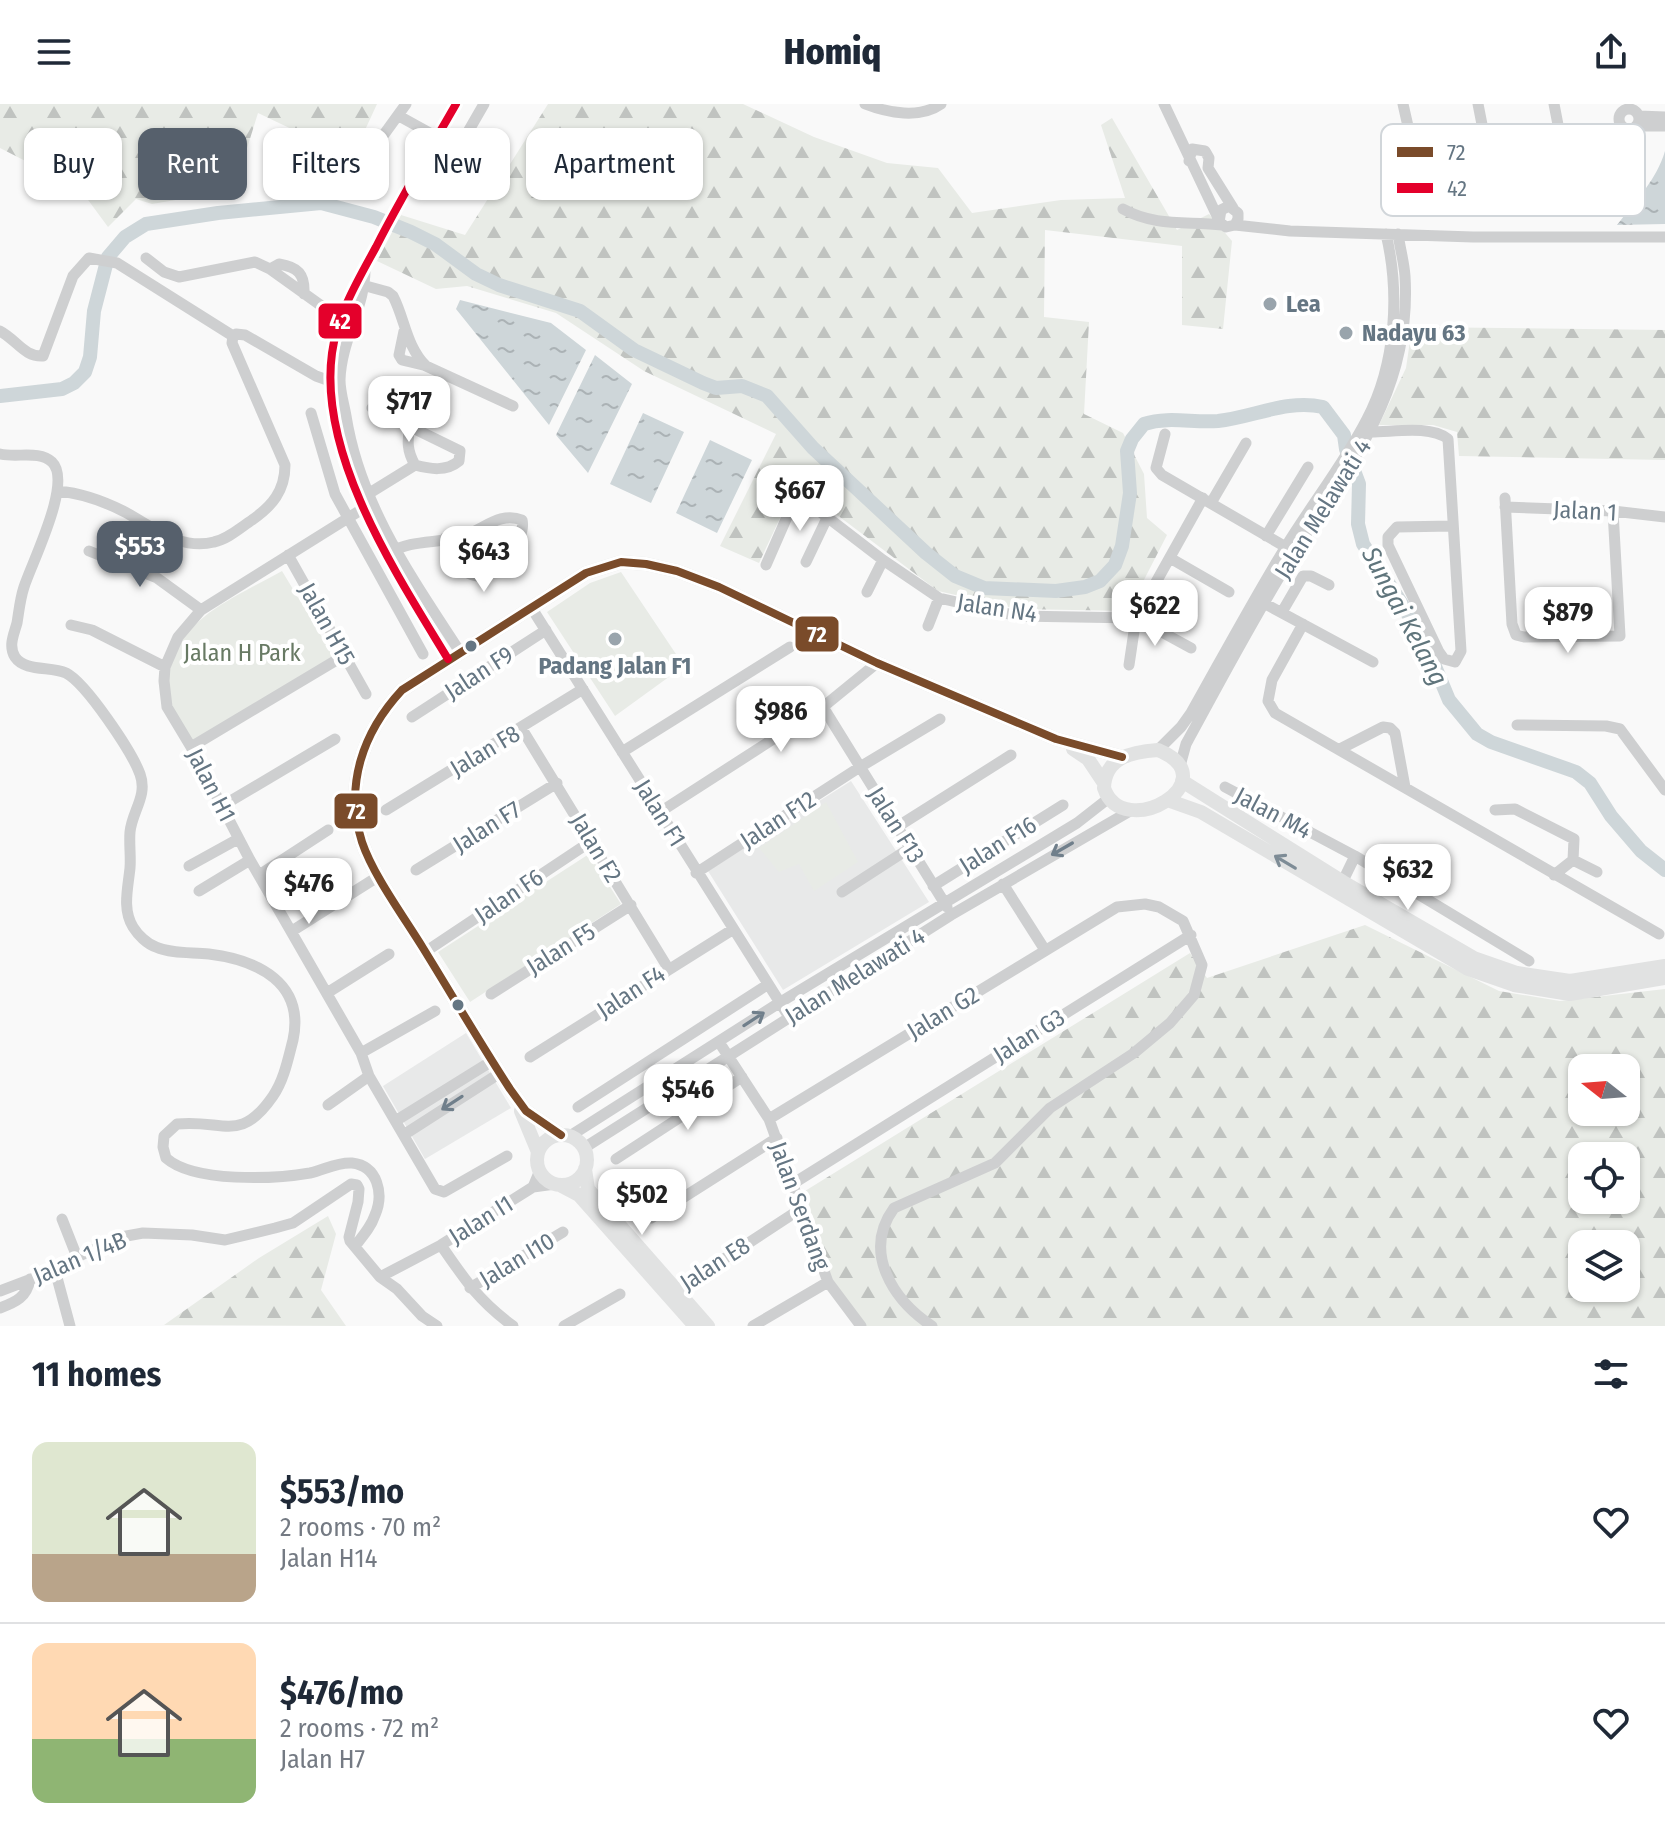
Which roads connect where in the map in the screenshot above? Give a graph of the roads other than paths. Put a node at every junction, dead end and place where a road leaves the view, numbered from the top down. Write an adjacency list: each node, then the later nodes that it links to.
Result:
1 (406, 104): 11 (street)
2 (456, 104): 13 (street)
3 (484, 104): 24 (street)
4 (865, 104): 5 (street)
5 (941, 104)
6 (1164, 104): 26 (street)
7 (1403, 104): 14 (street)
8 (1478, 104): 15 (street)
9 (1554, 104): 16 (street)
10 (1628, 106): 17 (street); 18 (street)
11 (399, 116): 21 (street); 25 (street)
12 (1665, 117): 18 (street)
13 (446, 122): 22 (street); 23 (street)
14 (1408, 124)
15 (1482, 124)
16 (1558, 124)
17 (1621, 124)
18 (1634, 124)
19 (1645, 125): 20 (street)
20 (1665, 126)
21 (421, 128)
22 (442, 128)
23 (458, 128)
24 (469, 128)
25 (389, 129)
26 (1179, 137): 27 (street); 28 (street)
27 (1205, 152): 28 (street); 29 (street)
28 (1192, 167): 29 (street); 33 (street)
29 (1208, 168): 31 (street)
30 (405, 192): 38 (street)
31 (1233, 208): 33 (street); 34 (street)
32 (1123, 209): 33 (street)
33 (1220, 222): 34 (street)
34 (1235, 225): 35 (street)
35 (1392, 234): 36 (street); 48 (street, Jalan Melawati 4); 51 (street, Jalan Melawati 4)
36 (1665, 237)
37 (146, 258): 40 (street)
38 (365, 266): 39 (street); 40 (street)
39 (366, 286): 40 (street); 44 (street)
40 (346, 322): 43 (street); 56 (street)
41 (0, 331): 42 (street)
42 (233, 336): 43 (street); 55 (street)
43 (330, 381): 56 (street)
44 (513, 406)
45 (372, 408): 47 (street)
46 (311, 413): 60 (street)
47 (410, 426): 53 (street); 53 (street)
48 (1371, 432): 51 (street, Jalan Melawati 4); 62 (street)
49 (1165, 434): 57 (street)
50 (1246, 443): 57 (street)
51 (1353, 453): 65 (street, Jalan Melawati 4)
52 (0, 454): 55 (street)
53 (415, 465): 56 (street, Jalan H1)
54 (1308, 467): 63 (street)
55 (58, 491): 194 (street)
56 (368, 501): 60 (street, Jalan H1); 67 (street)
57 (1207, 501): 63 (street); 69 (street)
58 (1613, 511): 58 (street, Jalan 1); 59 (street, Jalan 1)
59 (1665, 517)
60 (348, 518): 68 (street, Jalan H1); 88 (street)
61 (827, 518): 70 (street, Jalan N4); 71 (street); 72 (street, Jalan N4)
62 (1452, 526): 62 (street)
63 (1266, 536): 65 (street)
64 (445, 538): 64 (street); 67 (street)
65 (1290, 550): 77 (street, Jalan Melawati 4)
66 (89, 551): 79 (street)
67 (390, 552): 90 (street)
68 (288, 555): 79 (street, Jalan H1); 89 (street, Jalan H15)
69 (1170, 558): 75 (street); 81 (street)
70 (883, 560): 74 (street); 76 (street, Jalan N4)
71 (806, 562)
72 (766, 565)
73 (1329, 585): 80 (street)
74 (867, 592)
75 (1229, 592)
76 (939, 598): 81 (street, Jalan N4); 84 (street)
77 (1260, 601): 80 (street); 106 (street, Jalan Melawati 4); 111 (street, Jalan Melawati 4)
78 (531, 607): 85 (street, Jalan F1); 90 (main road); 92 (main road)
79 (201, 610): 94 (street, Jalan H1)
80 (1282, 612): 82 (street)
81 (1136, 618): 87 (street); 93 (street)
82 (1303, 624): 91 (street); 105 (street)
83 (71, 625): 94 (street)
84 (928, 626)
85 (546, 630): 95 (street, Jalan F1); 98 (street, Jalan F9)
86 (790, 647): 107 (street)
87 (1191, 648)
88 (423, 654)
89 (345, 655): 96 (street, Jalan H15); 104 (street)
90 (454, 655): 139 (main road)
91 (1373, 662)
92 (877, 663): 97 (street); 103 (main road)
93 (1129, 665)
94 (165, 667): 104 (street, Jalan H1)
95 (583, 689): 101 (street, Jalan F8); 107 (street, Jalan F1)
96 (366, 694)
97 (823, 707): 110 (street, Jalan F13); 124 (street)
98 (412, 717)
99 (940, 719): 110 (street, Jalan F12)
100 (1517, 725): 116 (street)
101 (522, 729): 112 (street, Jalan F2); 121 (street, Jalan F8)
102 (335, 739): 120 (street)
103 (1056, 739): 109 (main road); 113 (main road)
104 (191, 747): 120 (street, Jalan H1)
105 (1340, 749): 115 (street); 115 (street)
106 (1158, 750): 109 (main road); 111 (main road)
107 (622, 752): 124 (street, Jalan F1)
108 (1011, 755): 125 (street)
109 (1122, 757): 113 (main road)
110 (860, 767): 125 (street, Jalan F13); 136 (street, Jalan F12)
111 (1181, 773): 118 (main road); 142 (main road)
112 (557, 783): 128 (street, Jalan F2); 134 (street, Jalan F7)
113 (1104, 783): 117 (main road)
114 (1225, 787): 130 (street, Jalan M4)
115 (1405, 787): 138 (street)
116 (1665, 790)
117 (1109, 798): 123 (main road); 145 (street, Jalan Melawati 4)
118 (1170, 801): 123 (main road); 142 (main road, one-way to 118)
119 (1063, 805): 141 (street, Jalan F16)
120 (222, 806): 127 (street, Jalan H1)
121 (386, 810)
122 (1495, 810): 132 (street)
123 (1130, 811): 140 (street, Jalan Melawati 4, one-way to 140)
124 (660, 812): 136 (street, Jalan F1)
125 (897, 827): 129 (street, Jalan F13)
126 (328, 830): 137 (street)
127 (238, 839): 131 (street, Jalan H1); 133 (street)
128 (593, 840): 146 (street, Jalan F2); 153 (street, Jalan F6)
129 (910, 848): 141 (street, Jalan F13); 144 (street)
130 (1355, 856): 142 (street); 155 (street, Jalan M4)
131 (250, 860): 137 (street, Jalan H1); 143 (street)
132 (1573, 860): 135 (street); 138 (street)
133 (189, 866)
134 (416, 870)
135 (1597, 872)
136 (696, 873): 148 (street, Jalan F1)
137 (259, 875): 149 (street, Jalan H1)
138 (1554, 875): 150 (street)
139 (379, 876): 149 (street); 153 (main road)
140 (1003, 884): 147 (street, Jalan Melawati 4); 152 (street)
141 (933, 886): 145 (street, Jalan F13)
142 (1340, 888): 156 (main road); 158 (main road)
143 (199, 891)
144 (842, 892)
145 (944, 903): 147 (street, Jalan F13); 162 (street, Jalan Melawati 4)
146 (631, 905): 157 (street, Jalan F2); 161 (street, Jalan F5)
147 (951, 915): 164 (street, Jalan Melawati 4)
148 (732, 930): 157 (street, Jalan F4); 159 (street, Jalan F1)
149 (292, 931): 160 (street, Jalan H1)
150 (1659, 934)
151 (1191, 935): 152 (street, Jalan G2); 186 (street, Jalan G3); 213 (street)
152 (1045, 950): 175 (street, Jalan G2)
153 (425, 952): 169 (main road)
154 (389, 954): 160 (street)
155 (1529, 961)
156 (1665, 966)
157 (668, 968): 168 (street, Jalan F4)
158 (1665, 978)
159 (767, 985): 162 (street, Jalan F1); 174 (street)
160 (327, 993): 166 (street, Jalan H1)
161 (491, 994)
162 (779, 1003): 164 (street, Jalan F1); 165 (street, Jalan Melawati 4, one-way to 162)
163 (435, 1011): 166 (street)
164 (789, 1017): 167 (street, Jalan Melawati 4)
165 (719, 1042): 167 (street, Jalan Serdang); 178 (street, Jalan Melawati 4)
166 (361, 1053): 170 (street, Jalan H1)
167 (728, 1056): 171 (street, Jalan Serdang); 180 (street, Jalan Melawati 4)
168 (530, 1057)
169 (496, 1067): 172 (main road); 176 (street); 177 (street, one-way to 177)
170 (369, 1076): 173 (street); 176 (street, Jalan H1)
171 (742, 1077): 175 (street, Jalan Serdang); 183 (street)
172 (510, 1089): 178 (main road); 181 (main road)
173 (328, 1105)
174 (578, 1107)
175 (769, 1119): 179 (street, Jalan Serdang)
176 (397, 1120): 177 (street, Jalan H1)
177 (405, 1134): 182 (street, Jalan H1)
178 (566, 1135): 180 (main road); 181 (main road)
179 (777, 1138): 186 (street, Jalan Serdang); 190 (street)
180 (584, 1148): 184 (main road)
181 (538, 1152): 185 (main road)
182 (507, 1156)
183 (616, 1159)
184 (585, 1169): 187 (main road); 202 (main road)
185 (540, 1170): 187 (main road); 188 (street, Jalan I1)
186 (794, 1183): 189 (street, Jalan Serdang)
187 (558, 1184): 188 (street, Jalan I1); 202 (main road)
188 (533, 1187): 193 (street, Jalan I1)
189 (802, 1208): 199 (street, Jalan Serdang); 202 (street, Jalan E8)
190 (651, 1218)
191 (62, 1219): 195 (street)
192 (563, 1232): 201 (street, Jalan I10)
193 (441, 1245): 197 (street); 201 (street, Jalan I1)
194 (355, 1246): 195 (street, Jalan 1/4B); 197 (street)
195 (77, 1257): 196 (street, Jalan 1/4B)
196 (55, 1270): 198 (street, Jalan 1/4B); 205 (street)
197 (380, 1277): 206 (street)
198 (30, 1279): 200 (street, Jalan 1/4B); 204 (street)
199 (828, 1282): 211 (street); 212 (street, Jalan Serdang)
200 (1, 1286)
201 (470, 1288): 207 (street, Jalan I1)
202 (673, 1292): 209 (main road); 210 (main road)
203 (620, 1294): 208 (street)
204 (0, 1308)
205 (70, 1326)
206 (437, 1326)
207 (513, 1326)
208 (564, 1326)
209 (695, 1326)
210 (708, 1326)
211 (753, 1326)
212 (861, 1326)
213 (932, 1326)

